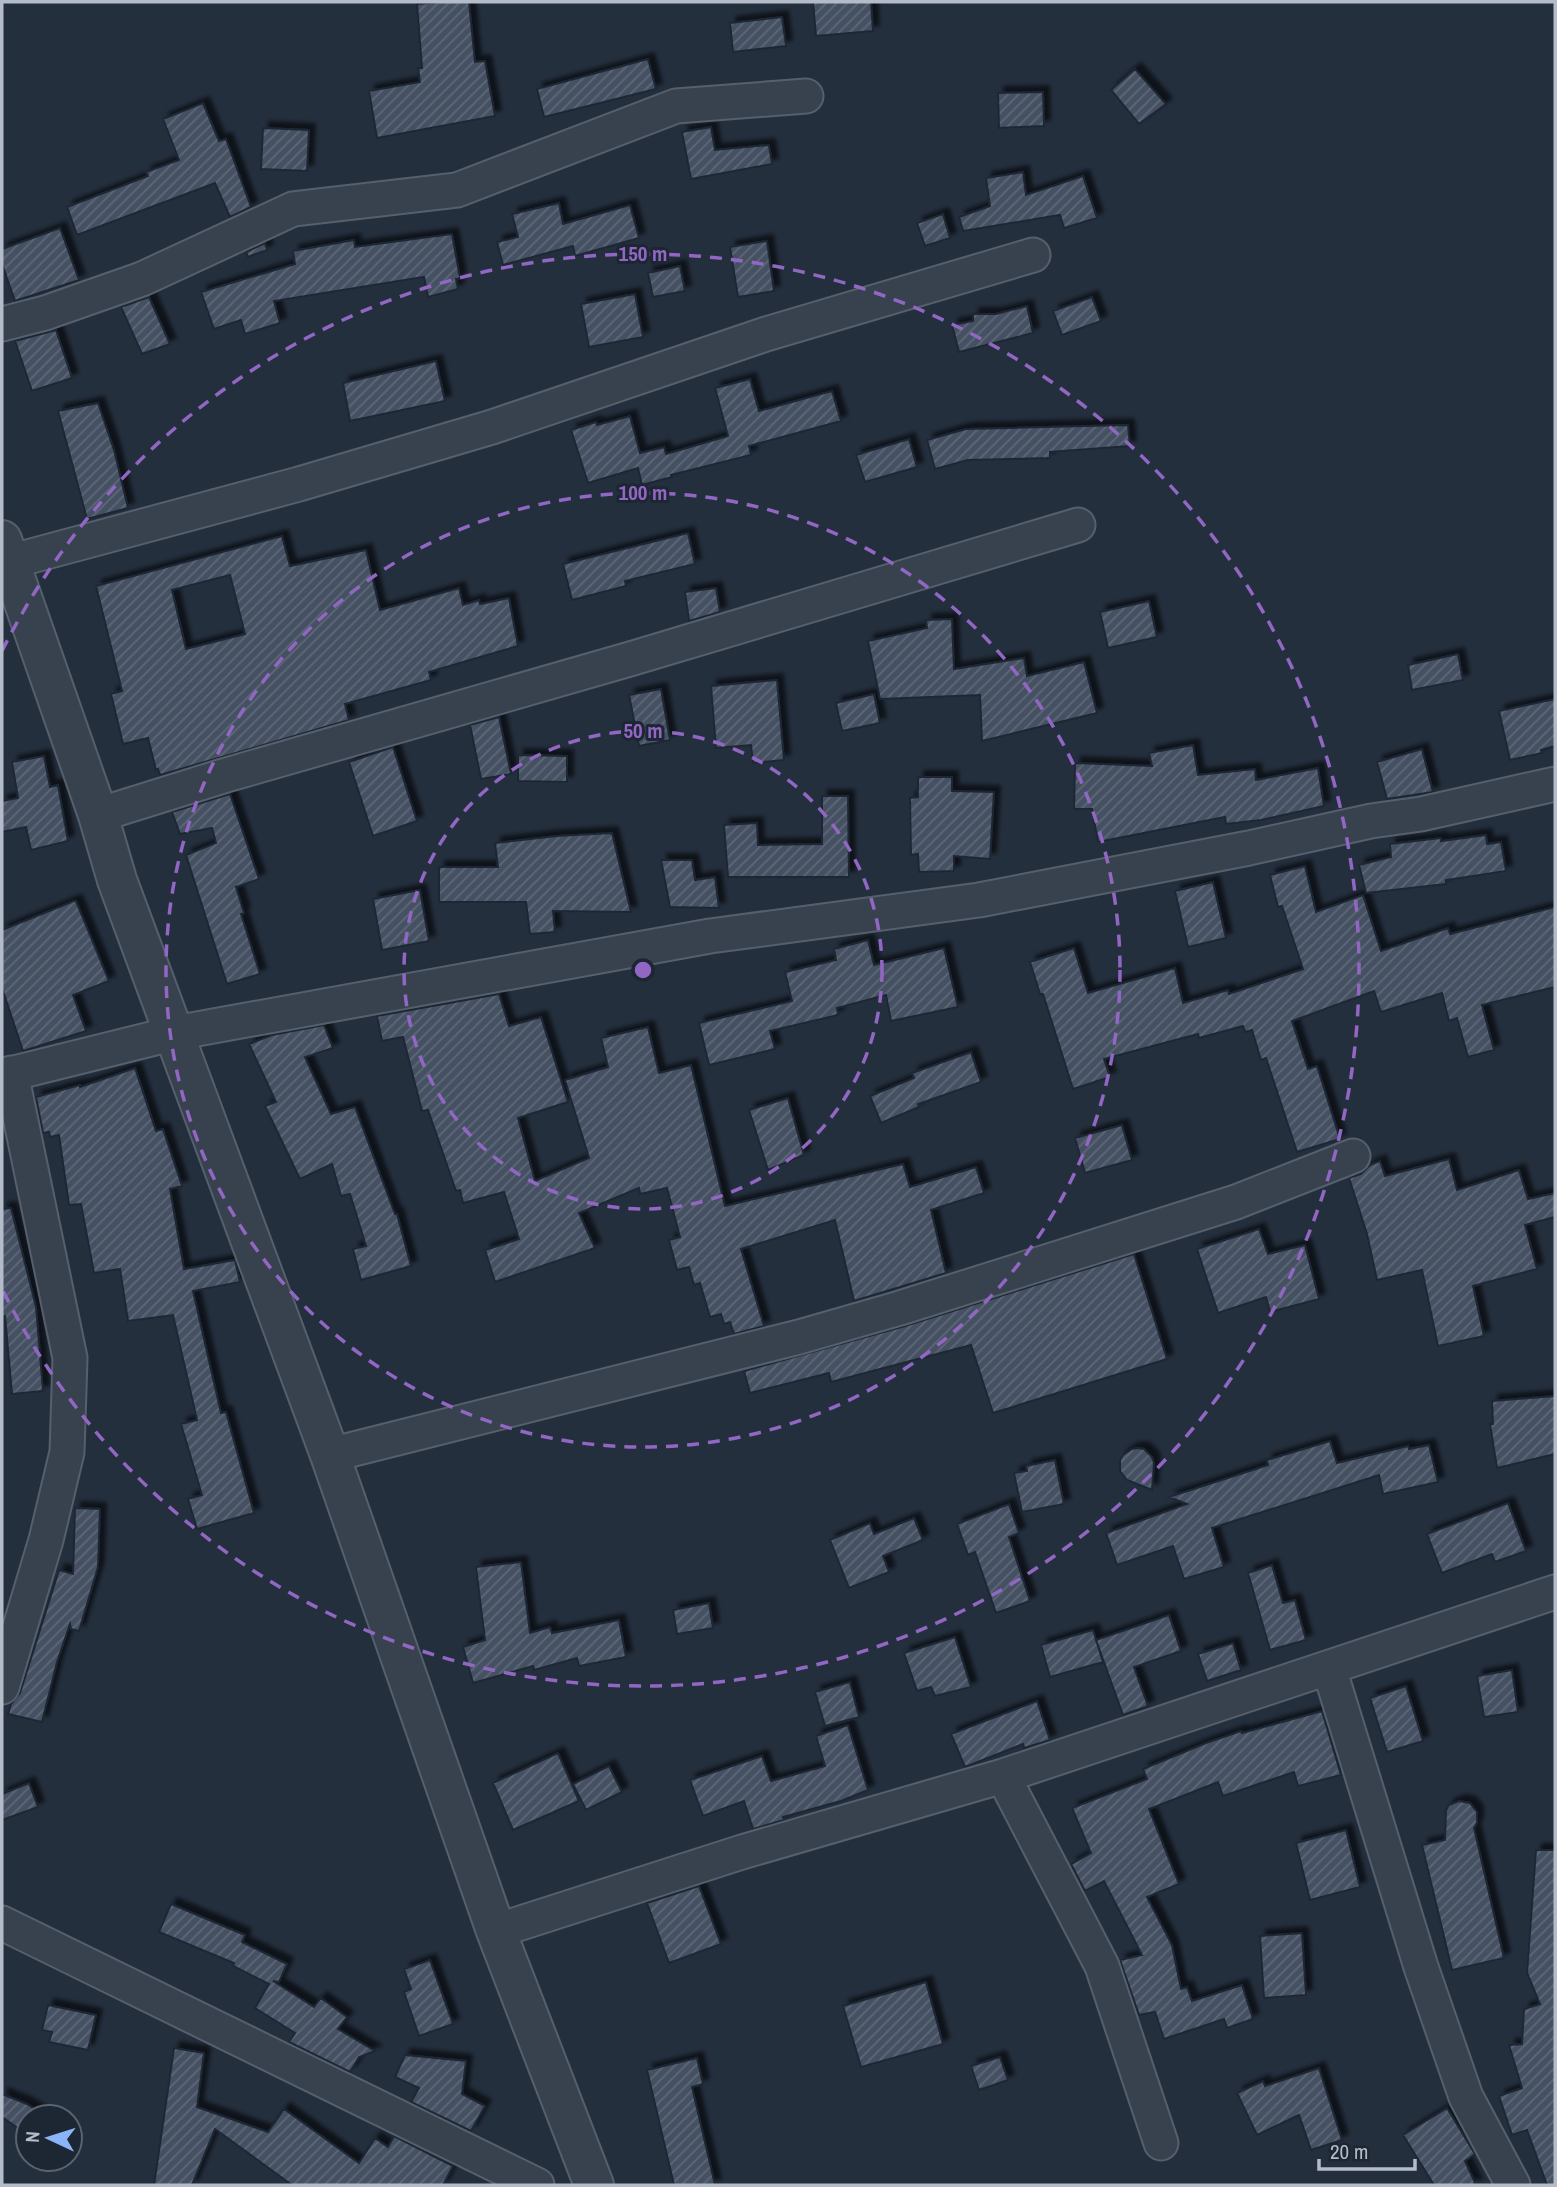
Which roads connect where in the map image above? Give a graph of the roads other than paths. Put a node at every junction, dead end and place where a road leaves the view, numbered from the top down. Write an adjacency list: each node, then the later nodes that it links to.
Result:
1 (806, 96): 3 (street)
2 (1033, 255): 5 (street)
3 (2, 324)
4 (1078, 524): 7 (street)
5 (5, 551): 7 (street)
6 (1555, 785): 8 (street)
7 (98, 815): 8 (street)
8 (175, 1033): 9 (street); 11 (street)
9 (6, 1075): 14 (street)
10 (1353, 1156): 11 (street)
11 (330, 1455): 17 (street)
12 (1554, 1599): 13 (street)
13 (1329, 1668): 15 (street); 21 (street)
14 (2, 1687)
15 (1003, 1776): 17 (street); 18 (street)
16 (2, 1923): 19 (street)
17 (496, 1931): 20 (street)
18 (1161, 2143)
19 (537, 2185)
20 (594, 2185)
21 (1513, 2185)

